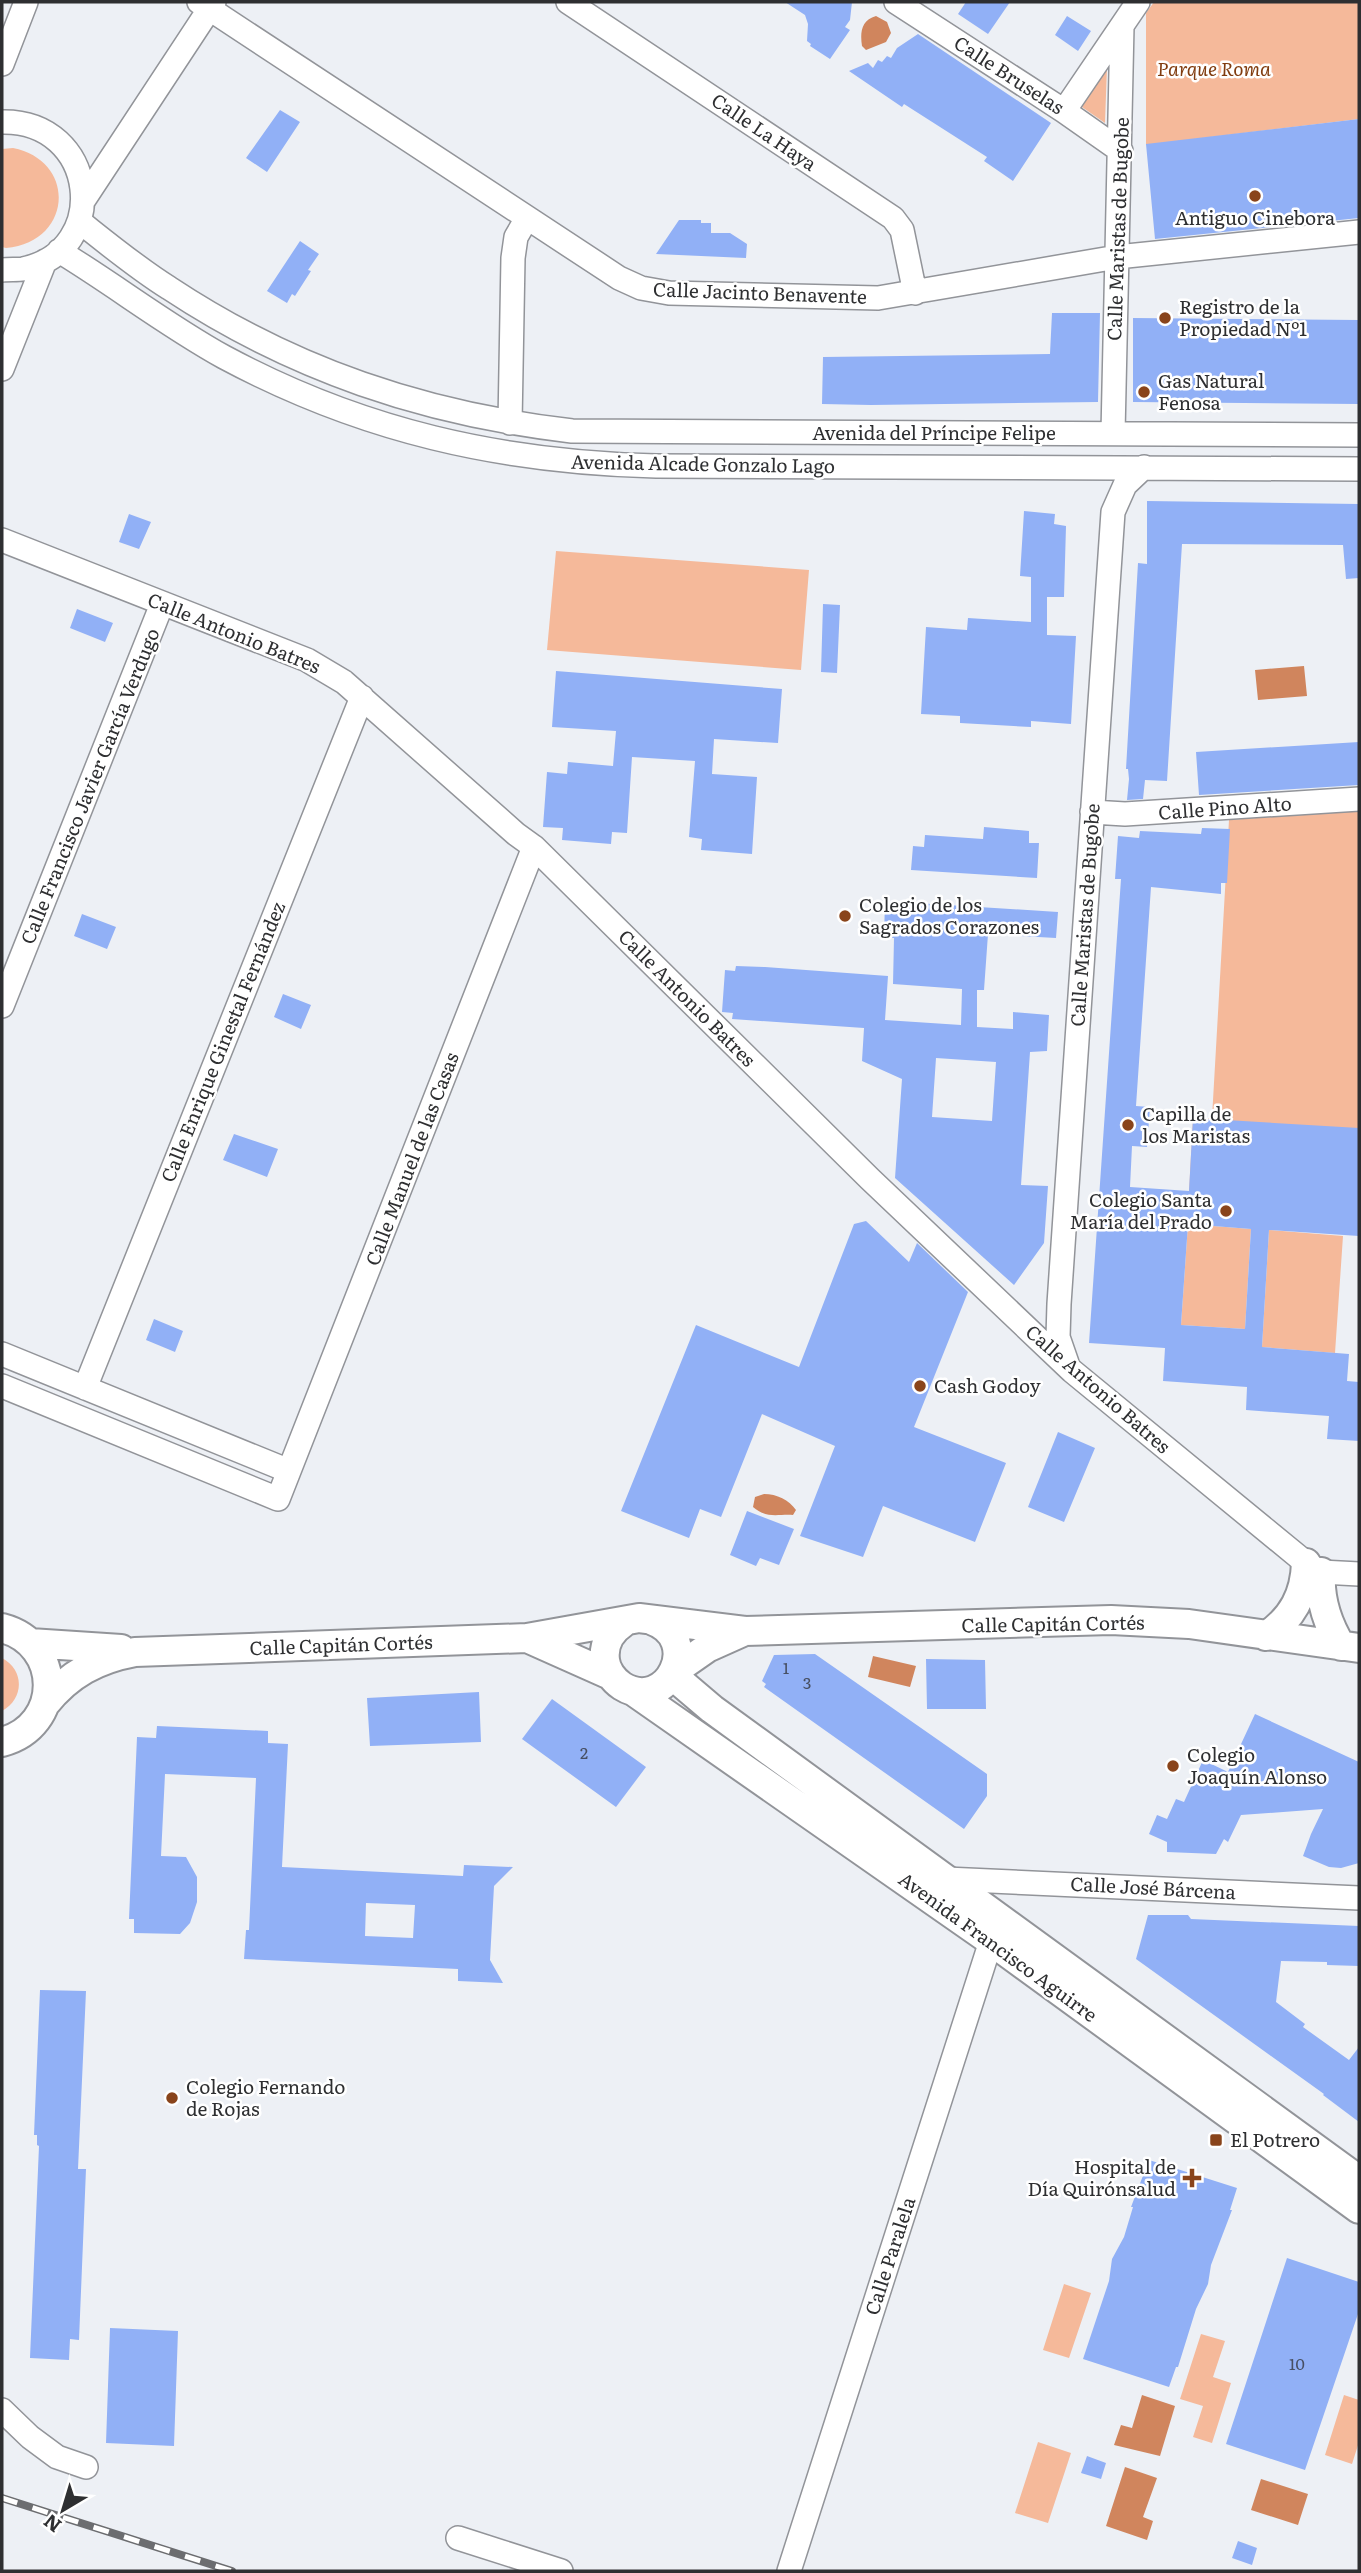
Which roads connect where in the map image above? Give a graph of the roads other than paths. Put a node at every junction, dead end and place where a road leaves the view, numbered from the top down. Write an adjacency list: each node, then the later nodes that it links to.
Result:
1 (26, 2): 8 (street)
2 (568, 2): 18 (street, Calle La Haya)
3 (896, 2): 6 (street, Calle Bruselas)
4 (1138, 2): 7 (street)
5 (208, 4): 12 (street); 13 (street, Calle Jacinto Benavente)
6 (930, 11): 9 (street, Calle Bruselas)
7 (1122, 26): 9 (street); 11 (street, Calle Maristas de Bugobe)
8 (2, 64)
9 (1064, 111): 11 (street, Calle Bruselas)
10 (2, 122): 12 (street)
11 (1121, 151): 16 (street, Calle Maristas de Bugobe)
12 (81, 211): 15 (street); 20 (street)
13 (527, 218): 18 (street, Calle Jacinto Benavente); 20 (street)
14 (1359, 232): 16 (street, Calle Jacinto Benavente)
15 (52, 256): 17 (street); 19 (street); 23 (street, Avenida Alcade Gonzalo Lago)
16 (1117, 257): 18 (street, Calle Jacinto Benavente); 21 (street, Calle Maristas de Bugobe)
17 (2, 270)
18 (915, 293)
19 (2, 369)
20 (510, 423): 21 (street, Avenida del Príncipe Felipe)
21 (1113, 433): 22 (street, Avenida del Príncipe Felipe)
22 (1359, 435)
23 (1144, 467): 24 (street); 29 (street, Calle Maristas de Bugobe)
24 (1359, 469)
25 (2, 540): 26 (street, Calle Antonio Batres)
26 (162, 604): 27 (street, Calle Antonio Batres); 31 (street, Calle Francisco Javier García Verdugo)
27 (362, 697): 30 (street, Calle Antonio Batres); 35 (street, Calle Enrique Ginestal Fernández)
28 (1359, 799): 29 (street, Calle Pino Alto)
29 (1091, 812): 33 (street, Calle Maristas de Bugobe)
30 (534, 846): 33 (street, Calle Antonio Batres); 36 (street, Calle Manuel de las Casas)
31 (2, 1006)
32 (2, 1354): 35 (street)
33 (1072, 1371): 37 (street, Calle Antonio Batres)
34 (2, 1386): 36 (street, Calle Manuel de las Casas)
35 (85, 1388): 36 (street)
36 (289, 1471)
37 (1313, 1567): 38 (street); 42 (main road); 45 (main road)
38 (1359, 1574)
39 (637, 1621): 41 (main road, Calle Capitán Cortés); 43 (main road, Calle Capitán Cortés); 47 (main road); 48 (main road)
40 (2, 1628): 44 (main road, Calle Capitán Cortés)
41 (745, 1631): 42 (main road, Calle Capitán Cortés); 47 (main road, Calle Capitán Cortés)
42 (1266, 1636): 45 (main road, Calle Capitán Cortés)
43 (527, 1638): 46 (main road, Calle Capitán Cortés); 48 (main road, Calle Capitán Cortés)
44 (30, 1643): 46 (main road, Calle Capitán Cortés); 50 (main road)
45 (1350, 1647)
46 (156, 1651): 50 (main road, Calle Capitán Cortés)
47 (673, 1673): 49 (main road, Calle Capitán Cortés); 52 (main road, Avenida Francisco Aguirre)
48 (610, 1675): 49 (main road, Calle Capitán Cortés)
49 (634, 1691): 54 (main road, Avenida Francisco Aguirre)
50 (45, 1704): 51 (main road, Calle Capitán Cortés)
51 (2, 1742)
52 (946, 1879): 53 (street, Calle José Bárcena); 55 (main road, Avenida Francisco Aguirre)
53 (1359, 1898)
54 (991, 1941): 56 (main road, Avenida Francisco Aguirre); 61 (street, Calle Paralela)
55 (1359, 2179)
56 (1359, 2209)
57 (2, 2410): 58 (street)
58 (86, 2467)
59 (458, 2538): 60 (street)
60 (561, 2571)
61 (789, 2571)

